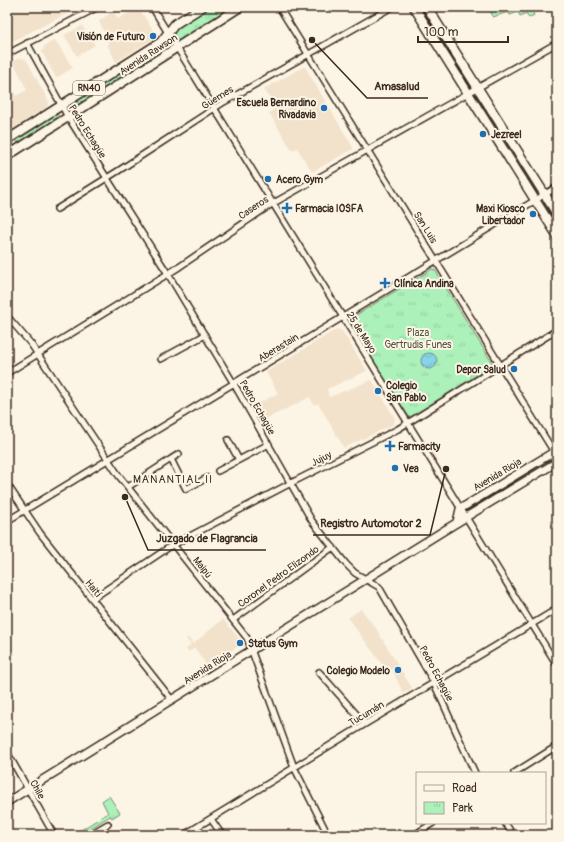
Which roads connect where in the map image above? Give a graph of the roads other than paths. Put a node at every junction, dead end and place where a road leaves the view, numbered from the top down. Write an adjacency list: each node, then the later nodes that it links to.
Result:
1 (98, 7): 10 (street)
2 (152, 7): 9 (street, 25 de Mayo)
3 (202, 7): 9 (main road, Avenida Rawson / RN40)
4 (240, 7): 12 (main road, Avenida Rawson / RN40)
5 (279, 7): 14 (street, San Luis)
6 (392, 7): 14 (street, Güemes)
7 (414, 7): 16 (main road)
8 (428, 7): 15 (main road)
9 (168, 33): 12 (street, 25 de Mayo); 17 (main road, Avenida Rawson / RN40)
10 (27, 43): 13 (street); 17 (street, Pedro Echagüe)
11 (557, 43): 15 (street, Caseros)
12 (177, 48): 18 (street, 25 de Mayo); 19 (main road, Avenida Rawson / RN40)
13 (7, 54)
14 (308, 54): 18 (street, Güemes); 21 (street, San Luis)
15 (478, 88): 16 (street, Caseros); 25 (main road)
16 (468, 93): 21 (street, Caseros); 26 (main road)
17 (61, 106): 19 (street, Pedro Echagüe); 20 (main road, Avenida Rawson / RN40)
18 (214, 109): 23 (street, Güemes); 27 (street, 25 de Mayo)
19 (68, 117): 22 (main road, Avenida Rawson / RN40); 23 (street, Pedro Echagüe)
20 (7, 141): 22 (street)
21 (368, 150): 27 (street, Caseros); 31 (street, San Luis)
22 (10, 154)
23 (107, 178): 28 (street, Güemes); 32 (street, Pedro Echagüe)
24 (557, 187): 25 (street, Aberastain)
25 (545, 195): 26 (street, Aberastain); 29 (main road)
26 (536, 200): 30 (main road); 31 (street, Aberastain)
27 (272, 204): 32 (street, Caseros); 34 (street, 25 de Mayo)
28 (57, 209)
29 (557, 214)
30 (557, 235)
31 (436, 261): 34 (street, Aberastain); 41 (street, San Luis)
32 (168, 274): 38 (street, Pedro Echagüe); 39 (street, Caseros)
33 (7, 316): 35 (street, Maipú)
34 (343, 318): 43 (street, Aberastain); 44 (street, 25 de Mayo)
35 (11, 321): 36 (street); 39 (street, Maipú)
36 (7, 325)
37 (557, 330): 41 (street, Jujuy)
38 (205, 335): 40 (street); 43 (street, Pedro Echagüe)
39 (38, 354): 42 (street, Caseros); 50 (street, Maipú)
40 (161, 359)
41 (501, 365): 44 (street, Jujuy); 47 (street, San Luis)
42 (7, 373)
43 (234, 384): 46 (street, Pedro Echagüe); 50 (street, Aberastain)
44 (408, 423): 55 (street, Jujuy); 58 (street, 25 de Mayo)
45 (228, 440): 51 (street)
46 (268, 444): 51 (street); 55 (street, Pedro Echagüe)
47 (556, 453): 58 (main road, Avenida Rioja)
48 (179, 454): 49 (street)
49 (171, 459): 54 (street); 57 (street)
50 (108, 460): 57 (street, Maipú); 59 (street, Aberastain)
51 (239, 460): 53 (street)
52 (557, 462): 60 (main road, Avenida Rioja)
53 (218, 471)
54 (207, 478)
55 (291, 483): 63 (street, Jujuy); 64 (street, Pedro Echagüe)
56 (7, 484): 59 (street, Haití)
57 (128, 487): 63 (street, Maipú)
58 (460, 508): 60 (street, 25 de Mayo); 62 (main road)
59 (24, 510): 61 (street, Aberastain); 66 (street, Haití)
60 (466, 518): 62 (main road, Avenida Rioja); 69 (street, 25 de Mayo)
61 (7, 520)
62 (457, 522): 65 (main road, Avenida Rioja)
63 (174, 545): 66 (street, Jujuy); 68 (street, Maipú)
64 (333, 548): 65 (street, Pedro Echagüe); 68 (street, Coronel Pedro Elizondo)
65 (366, 579): 70 (main road, Avenida Rioja); 73 (street, Pedro Echagüe)
66 (92, 599): 74 (street, Haití)
67 (557, 609): 69 (street, Tucumán)
68 (233, 620): 70 (street, Maipú)
69 (532, 624): 71 (street, 25 de Mayo); 73 (street, Tucumán)
70 (252, 650): 74 (main road, Avenida Rioja); 78 (street, Maipú)
71 (557, 665)
72 (319, 672): 75 (street)
73 (434, 683): 75 (street, Tucumán); 79 (street, Pedro Echagüe)
74 (172, 700): 81 (main road, Avenida Rioja)
75 (364, 724): 78 (street, Tucumán)
76 (557, 746): 80 (street)
77 (7, 752): 81 (street, Chile)
78 (294, 767): 83 (street, Tucumán); 91 (street, Maipú)
79 (475, 772)
80 (516, 772)
81 (28, 789): 82 (main road, Avenida Rioja); 87 (street, Chile)
82 (7, 802)
83 (210, 819): 89 (street, Tucumán); 90 (street)
84 (108, 824): 88 (street)
85 (431, 824): 92 (street)
86 (506, 824): 93 (street)
87 (54, 835)
88 (89, 835)
89 (184, 835)
90 (222, 835)
91 (328, 835)
92 (414, 835)
93 (513, 835)

